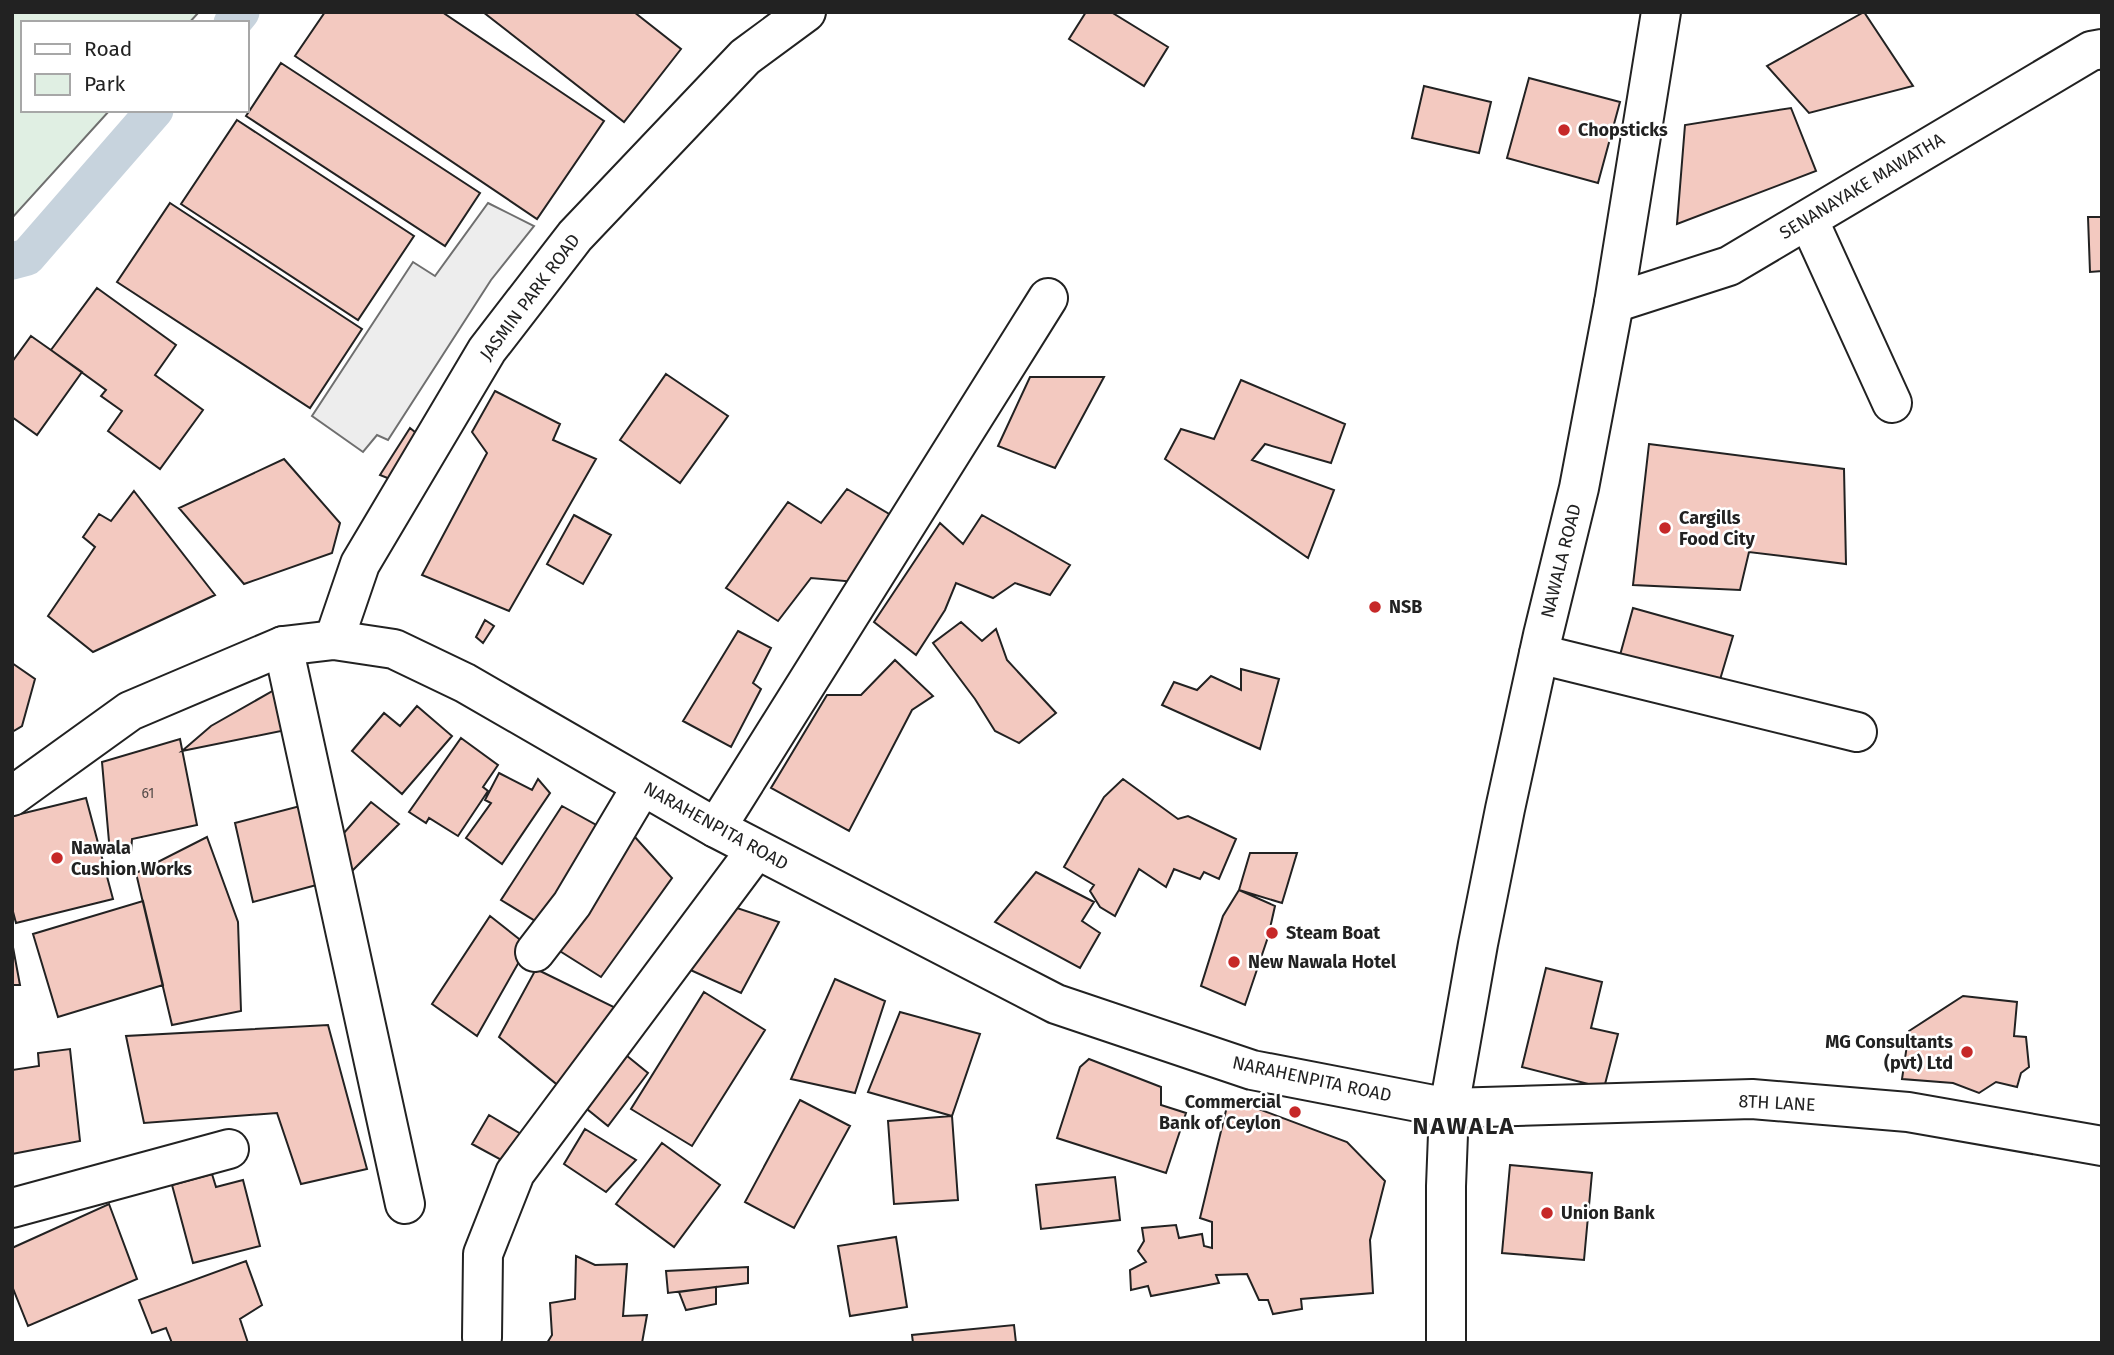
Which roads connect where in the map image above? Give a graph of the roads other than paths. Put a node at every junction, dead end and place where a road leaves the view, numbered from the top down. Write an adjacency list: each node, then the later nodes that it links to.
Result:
1 (806, 12): 8 (street, JASMIN PARK ROAD)
2 (1661, 12): 6 (street, NAWALA ROAD)
3 (2102, 49): 4 (street, SENANAYAKE MAWATHA)
4 (1808, 219): 6 (street, SENANAYAKE MAWATHA); 7 (street)
5 (1048, 298): 14 (street)
6 (1614, 303): 10 (street, NAWALA ROAD)
7 (1892, 402)
8 (334, 640): 9 (street, NARAHENPITA ROAD); 12 (street, NARAHENPITA ROAD)
9 (283, 646): 13 (street, NARAHENPITA ROAD); 20 (street)
10 (1539, 654): 11 (street); 17 (street, NAWALA ROAD)
11 (1857, 732)
12 (642, 786): 14 (street, NARAHENPITA ROAD); 16 (street)
13 (12, 796)
14 (716, 828): 15 (street, NARAHENPITA ROAD)
15 (756, 850): 17 (street, NARAHENPITA ROAD); 22 (street)
16 (535, 952)
17 (1449, 1108): 18 (street, 8TH LANE); 23 (street, NAWALA ROAD)
18 (2102, 1146)
19 (229, 1149): 21 (street)
20 (405, 1204)
21 (12, 1208)
22 (482, 1338)
23 (1446, 1343)

